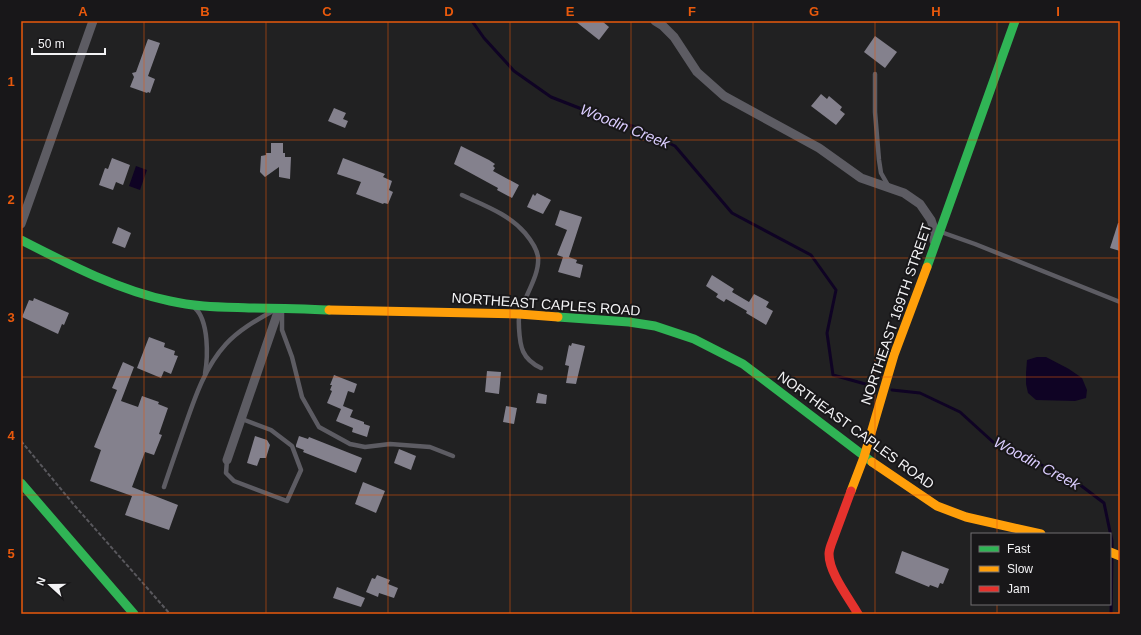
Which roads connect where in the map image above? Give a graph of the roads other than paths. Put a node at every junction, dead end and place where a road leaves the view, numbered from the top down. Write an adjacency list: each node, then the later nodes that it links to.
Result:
1 (93, 21): 7 (street)
2 (655, 21): 5 (street)
3 (1016, 21): 8 (main road, NORTHEAST 169TH STREET)
4 (875, 74): 5 (lane)
5 (890, 189): 10 (street)
6 (462, 195): 14 (lane)
7 (21, 224)
8 (940, 231): 10 (main road, NORTHEAST 169TH STREET); 11 (lane)
9 (21, 240): 12 (main road, NORTHEAST CAPLES ROAD)
10 (934, 247): 19 (main road, NORTHEAST 169TH STREET)
11 (1120, 302)
12 (189, 305): 13 (main road, NORTHEAST CAPLES ROAD); 16 (lane)
13 (279, 309): 14 (main road, NORTHEAST CAPLES ROAD); 16 (lane); 17 (street); 18 (lane)
14 (519, 314): 15 (lane); 19 (main road, NORTHEAST CAPLES ROAD)
15 (541, 368)
16 (204, 377): 22 (lane)
17 (242, 419): 20 (street); 20 (lane)
18 (453, 456)
19 (864, 457): 23 (main road, NORTHEAST CAPLES ROAD); 25 (main road, NORTHEAST 169TH STREET)
20 (227, 460)
21 (21, 483): 24 (main road)
22 (164, 487)
23 (1036, 533)
24 (134, 614)
25 (858, 614)

